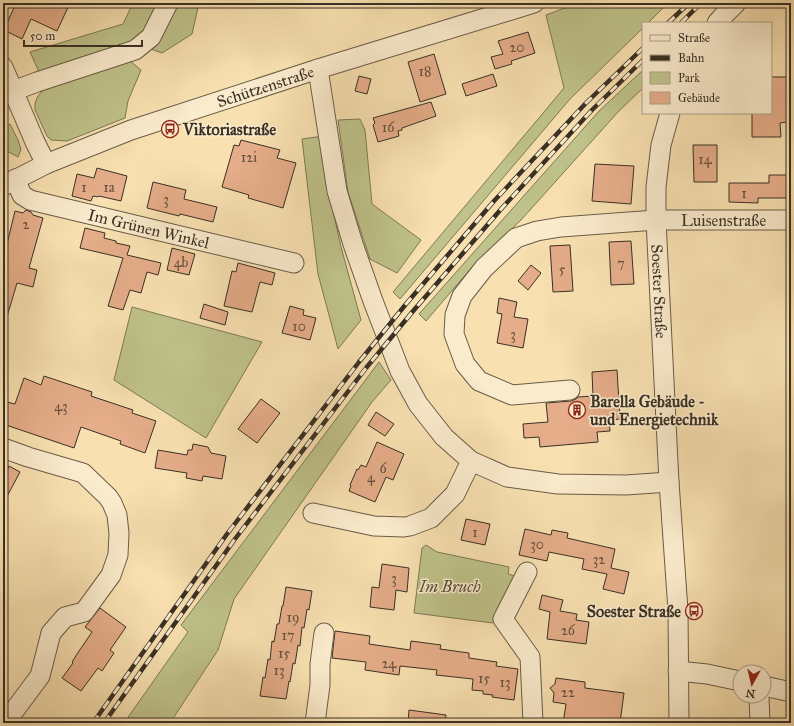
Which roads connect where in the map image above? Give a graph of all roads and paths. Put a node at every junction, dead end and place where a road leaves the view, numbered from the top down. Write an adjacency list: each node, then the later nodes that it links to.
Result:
1 (168, 3): 7 (street)
2 (534, 3): 6 (street, Schützenstraße)
3 (736, 3): 4 (street)
4 (718, 22)
5 (3, 67): 7 (street)
6 (318, 70): 9 (street, Schützenstraße); 16 (street)
7 (13, 91): 9 (street)
8 (670, 114): 11 (street, Soester Straße)
9 (46, 164): 10 (street, Schützenstraße)
10 (9, 182): 13 (street, Im Grünen Winkel)
11 (656, 220): 12 (street, Luisenstraße); 14 (street); 17 (street, Soester Straße)
12 (791, 220)
13 (294, 263)
14 (570, 390)
15 (3, 448): 26 (street)
16 (471, 461): 17 (street); 18 (street)
17 (669, 482): 21 (street, Soester Straße)
18 (313, 514)
19 (527, 572): 28 (street)
20 (324, 633): 27 (street)
21 (678, 671): 22 (street); 29 (street, Soester Straße)
22 (732, 679)
23 (772, 688): 24 (street)
24 (791, 692)
25 (759, 704): 30 (street)
26 (5, 723)
27 (315, 723)
28 (533, 723)
29 (679, 723)
30 (760, 723)

